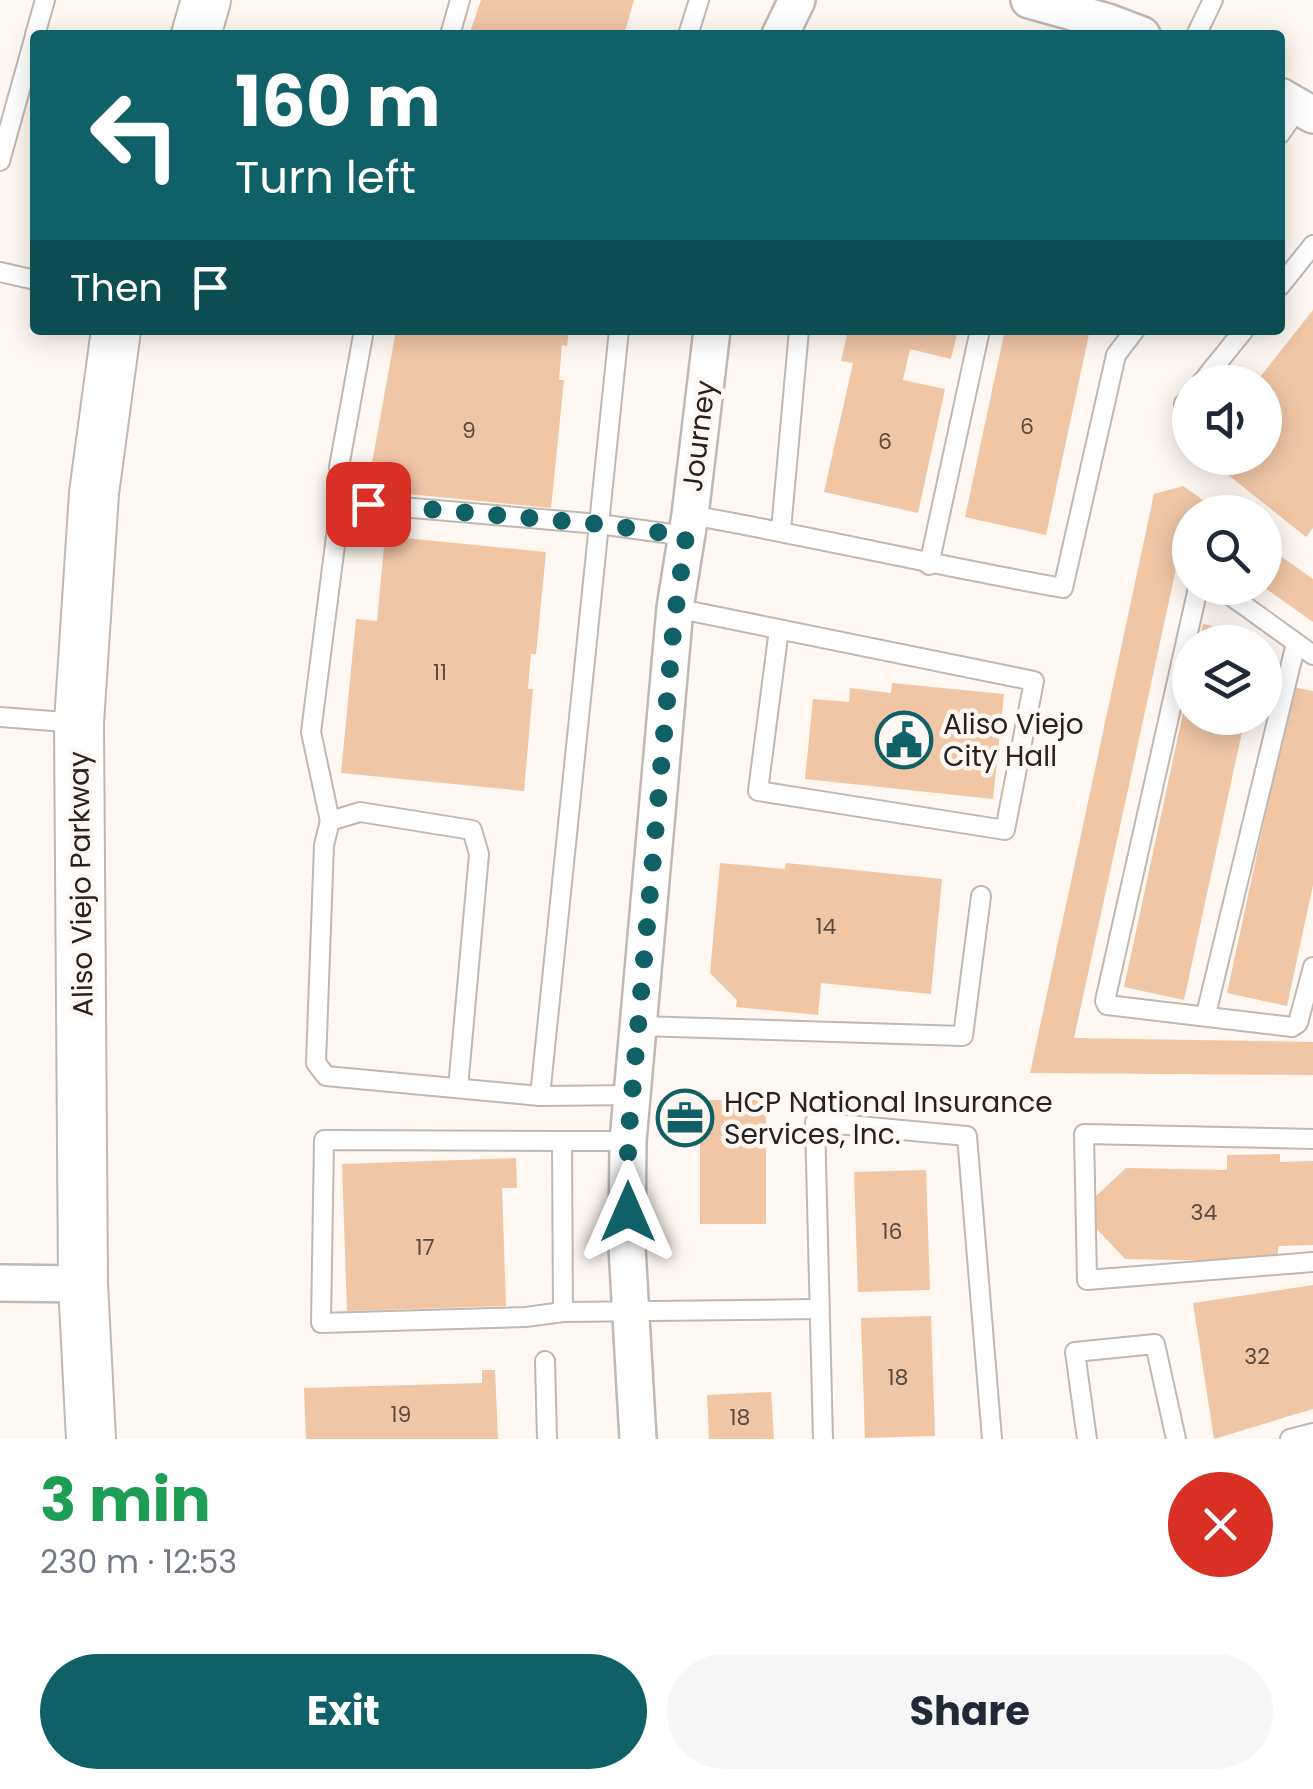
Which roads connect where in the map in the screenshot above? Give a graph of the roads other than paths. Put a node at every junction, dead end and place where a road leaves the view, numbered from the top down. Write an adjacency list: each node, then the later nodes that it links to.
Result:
1 (45, 0): 8 (lane)
2 (206, 0): 9 (main road)
3 (460, 0): 10 (lane)
4 (699, 0): 11 (lane)
5 (796, 0): 12 (street)
6 (1030, 0): 13 (street)
7 (1213, 0): 14 (lane)
8 (37, 30)
9 (197, 30)
10 (451, 30)
11 (690, 30)
12 (782, 30)
13 (1129, 30)
14 (1198, 30)
15 (30, 54): 16 (lane)
16 (0, 161)
17 (1313, 245): 20 (lane)
18 (0, 272): 19 (lane)
19 (30, 279)
20 (1285, 280)
21 (115, 335): 42 (main road, Aliso Viejo Parkway)
22 (363, 335): 30 (lane)
23 (618, 335): 31 (lane)
24 (711, 335): 32 (street, Journey)
25 (799, 335): 33 (lane)
26 (979, 335): 34 (lane)
27 (1131, 335): 34 (lane)
28 (1240, 335): 29 (lane)
29 (1216, 365)
30 (343, 502): 31 (lane); 43 (lane)
31 (599, 524): 32 (lane); 50 (lane)
32 (688, 526): 33 (lane); 37 (street, Journey)
33 (781, 530): 34 (lane)
34 (929, 565)
35 (1194, 605): 46 (lane)
36 (1243, 605): 39 (lane)
37 (676, 608): 38 (lane); 47 (street, Journey)
38 (779, 630): 38 (lane)
39 (1296, 643): 40 (lane); 46 (lane)
40 (1313, 655)
41 (0, 717): 42 (lane)
42 (79, 723): 56 (main road, Aliso Viejo Parkway)
43 (330, 821): 48 (lane); 48 (lane)
44 (981, 896): 47 (lane)
45 (1313, 967): 46 (lane)
46 (1206, 1014)
47 (639, 1026): 49 (street, Journey)
48 (458, 1088): 50 (lane)
49 (634, 1095): 50 (lane); 53 (street, Journey)
50 (540, 1096)
51 (1313, 1139): 54 (lane)
52 (562, 1140): 53 (lane); 58 (lane); 58 (lane)
53 (628, 1140): 59 (street, Journey)
54 (1313, 1262)
55 (0, 1282): 56 (street)
56 (83, 1284): 62 (main road, Aliso Viejo Parkway)
57 (818, 1309): 59 (lane); 65 (lane); 66 (lane)
58 (563, 1312): 59 (lane)
59 (631, 1313): 64 (street, Journey)
60 (544, 1361): 63 (lane)
61 (1313, 1433): 69 (lane)
62 (91, 1439)
63 (547, 1439)
64 (638, 1439)
65 (823, 1439)
66 (992, 1439)
67 (1087, 1439): 68 (lane)
68 (1176, 1439)
69 (1290, 1439)

